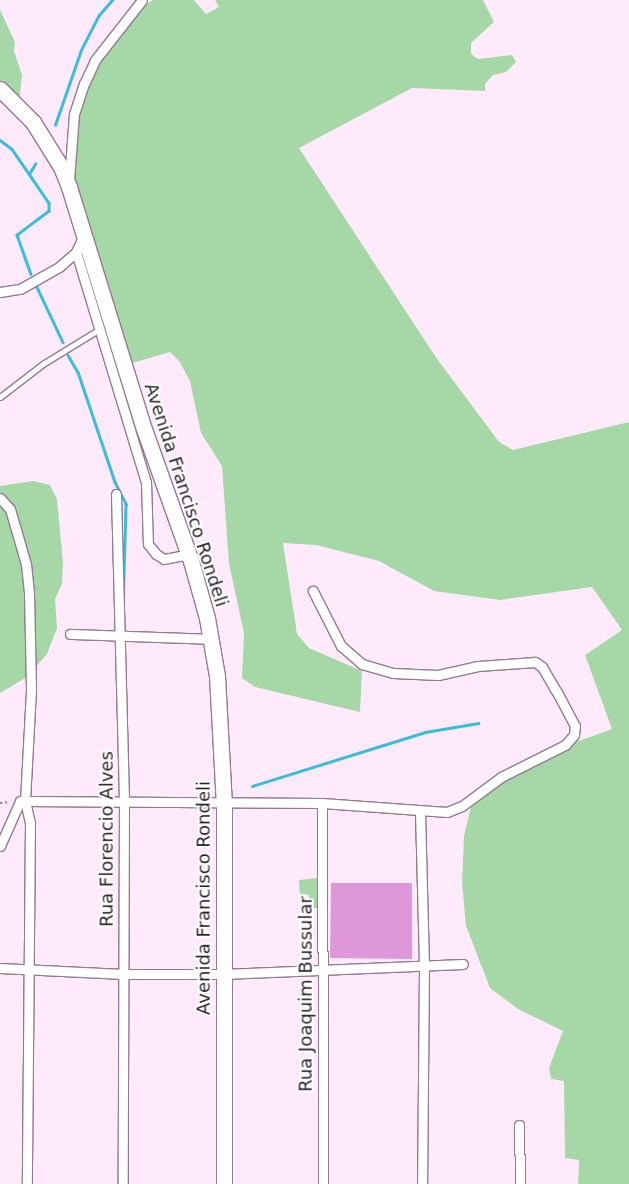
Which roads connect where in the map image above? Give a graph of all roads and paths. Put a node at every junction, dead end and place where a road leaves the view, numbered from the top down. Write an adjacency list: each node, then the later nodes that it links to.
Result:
1 (142, 0): 3 (street)
2 (0, 88): 3 (main road, Avenida Francisco Rondeli)
3 (69, 187): 4 (main road, Avenida Francisco Rondeli)
4 (84, 235): 5 (street); 11 (main road, Avenida Francisco Rondeli)
5 (76, 252): 6 (street); 7 (street)
6 (0, 292)
7 (101, 329): 8 (lane); 11 (street)
8 (0, 397)
9 (116, 494): 14 (street, Rua Florencio Alves)
10 (0, 498): 16 (street)
11 (189, 554): 15 (main road, Avenida Francisco Rondeli)
12 (313, 591): 20 (street)
13 (70, 634): 14 (street)
14 (122, 637): 15 (street); 17 (street, Rua Florencio Alves)
15 (211, 639): 18 (main road, Avenida Francisco Rondeli)
16 (22, 801): 17 (street); 21 (street); 25 (street)
17 (124, 804): 18 (street); 27 (street, Rua Florencio Alves)
18 (224, 804): 19 (street); 28 (main road, Avenida Francisco Rondeli)
19 (322, 804): 20 (street); 26 (street, Rua Joaquim Bussular)
20 (420, 812): 23 (street)
21 (0, 846)
22 (463, 964): 23 (street)
23 (424, 966): 26 (street); 34 (street)
24 (0, 968): 25 (street)
25 (27, 968): 27 (street); 30 (street)
26 (322, 970): 28 (street); 33 (street, Rua Joaquim Bussular)
27 (124, 974): 28 (street); 31 (street, Rua Florencio Alves)
28 (223, 974): 32 (main road, Avenida Francisco Rondeli)
29 (519, 1125): 35 (street)
30 (27, 1184)
31 (123, 1184)
32 (224, 1184)
33 (322, 1184)
34 (422, 1184)
35 (520, 1184)

